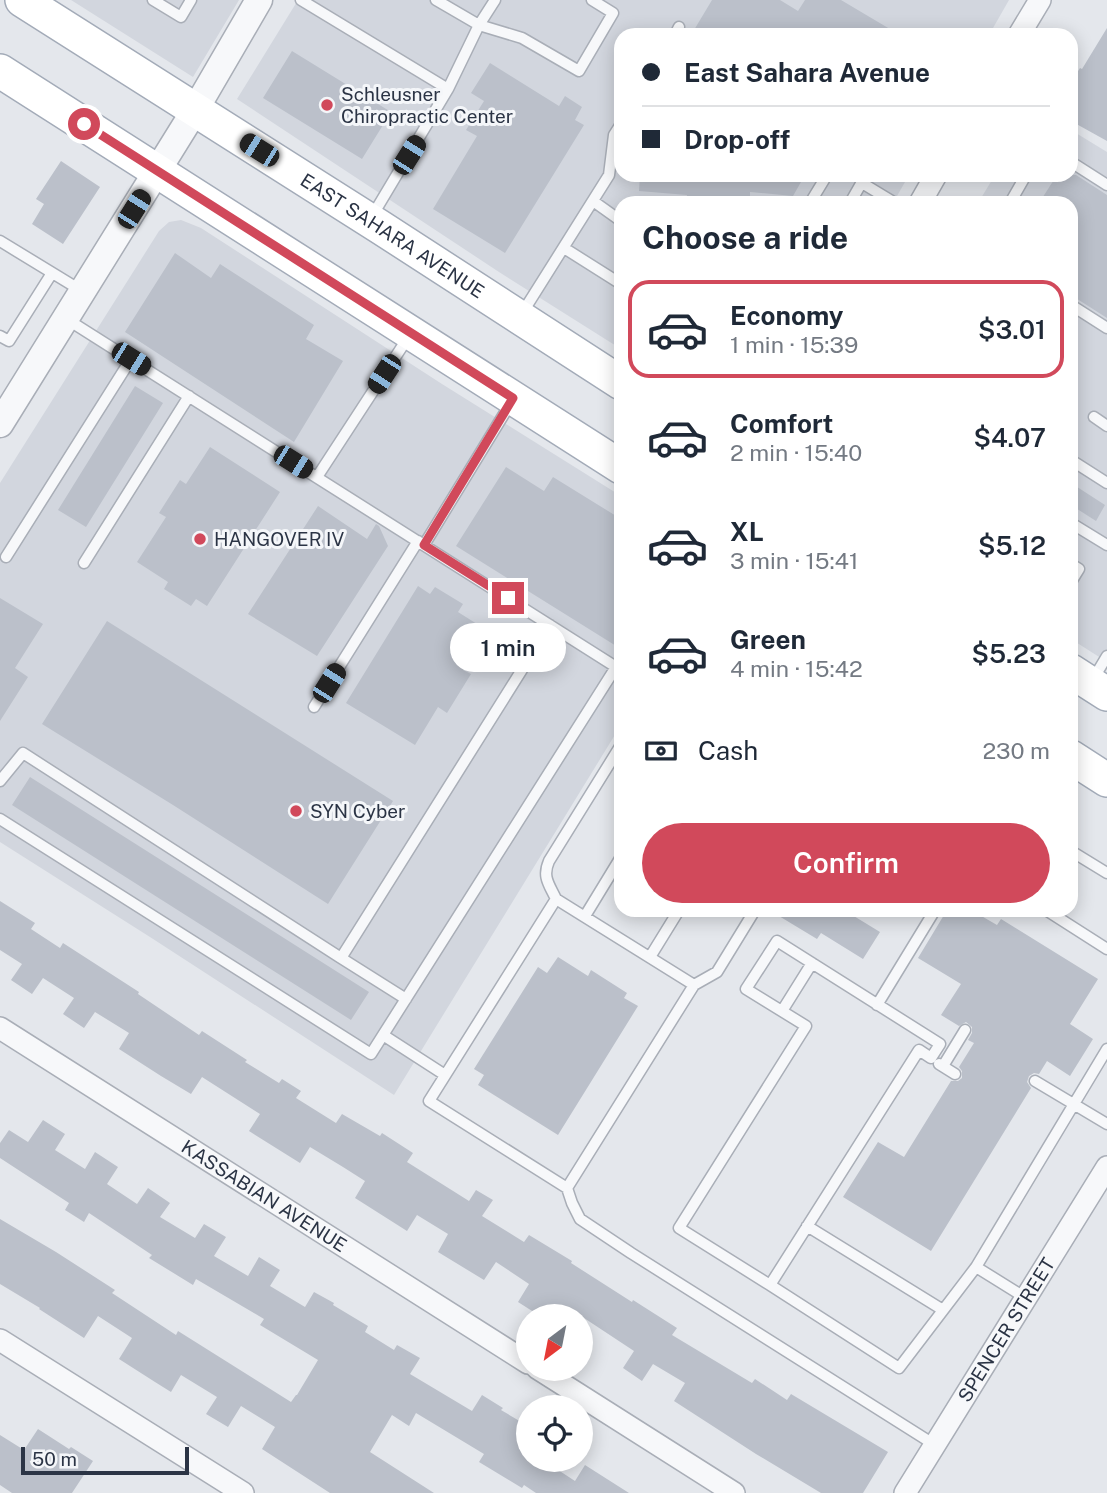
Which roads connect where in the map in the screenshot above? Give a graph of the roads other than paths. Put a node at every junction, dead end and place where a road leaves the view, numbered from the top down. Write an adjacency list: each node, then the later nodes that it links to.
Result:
1 (153, 0): 2 (lane)
2 (191, 0)
3 (259, 0): 14 (street)
4 (302, 0): 13 (lane)
5 (436, 0): 10 (lane)
6 (495, 0): 10 (lane)
7 (592, 0): 10 (lane)
8 (1033, 3): 11 (street)
9 (40, 8): 14 (main road, EAST SAHARA AVENUE)
10 (480, 25): 13 (lane)
11 (1022, 28)
12 (0, 71): 17 (main road)
13 (448, 89): 23 (lane)
14 (195, 110): 17 (street); 23 (main road, EAST SAHARA AVENUE)
15 (614, 135): 21 (lane)
16 (1078, 166): 19 (lane)
17 (157, 171): 28 (street); 33 (main road)
18 (868, 182): 20 (lane)
19 (1107, 185)
20 (886, 196)
21 (593, 201): 22 (lane); 25 (lane)
22 (614, 216)
23 (369, 220): 31 (main road, EAST SAHARA AVENUE)
24 (0, 241): 26 (lane)
25 (564, 248): 27 (lane); 31 (lane)
26 (52, 273): 28 (lane); 34 (lane)
27 (614, 280)
28 (82, 291): 30 (street)
29 (1078, 309): 32 (lane)
30 (65, 318): 35 (lane); 40 (street)
31 (519, 318): 36 (main road, EAST SAHARA AVENUE)
32 (1107, 328)
33 (411, 333): 38 (main road); 44 (lane)
34 (0, 336)
35 (131, 359): 37 (lane); 49 (lane)
36 (614, 379)
37 (189, 396): 44 (lane); 50 (lane)
38 (513, 398): 42 (main road); 47 (lane)
39 (1094, 417): 41 (lane)
40 (0, 424)
41 (1107, 426)
42 (614, 463)
43 (1078, 464): 45 (lane)
44 (317, 477): 47 (lane)
45 (1107, 483)
46 (1078, 527): 48 (lane)
47 (421, 543): 51 (lane); 54 (lane)
48 (1107, 545)
49 (6, 557)
50 (84, 563)
51 (550, 625): 52 (lane); 71 (lane)
52 (614, 666)
53 (614, 670): 74 (lane)
54 (314, 707)
55 (614, 756): 63 (lane)
56 (1078, 761): 57 (main road)
57 (1107, 780)
58 (0, 781): 71 (lane)
59 (0, 819): 79 (lane)
60 (1078, 855): 62 (lane)
61 (614, 868): 64 (lane)
62 (1107, 873)
63 (556, 899): 64 (lane); 86 (lane)
64 (585, 916): 70 (lane)
65 (675, 917): 70 (lane)
66 (751, 917): 73 (lane)
67 (931, 917): 75 (lane)
68 (1057, 917): 69 (lane)
69 (1107, 948)
70 (650, 957): 73 (lane)
71 (341, 958): 74 (lane)
72 (812, 963): 75 (lane); 76 (lane); 76 (lane)
73 (694, 985): 91 (lane)
74 (406, 999): 79 (lane)
75 (877, 1005): 80 (lane)
76 (782, 1012): 94 (lane)
77 (0, 1028): 98 (street, KASSABIAN AVENUE)
78 (965, 1030): 82 (lane)
79 (383, 1035): 86 (lane)
80 (940, 1044): 82 (lane); 83 (lane)
81 (1107, 1049): 88 (lane)
82 (952, 1051): 84 (lane)
83 (931, 1058): 84 (lane); 92 (lane)
84 (943, 1066): 85 (lane)
85 (955, 1074)
86 (445, 1075): 91 (lane)
87 (1035, 1081): 88 (lane)
88 (1074, 1104): 89 (lane); 93 (lane)
89 (1107, 1124)
90 (1107, 1167): 95 (street, SPENCER STREET)
91 (567, 1188): 100 (lane)
92 (807, 1226): 94 (lane); 96 (lane)
93 (976, 1267): 95 (lane); 96 (lane)
94 (770, 1285): 96 (lane)
95 (1026, 1298): 100 (street, SPENCER STREET)
96 (943, 1310)
97 (0, 1340): 101 (street)
98 (516, 1355)
99 (557, 1381): 102 (street)
100 (935, 1445): 103 (street, SPENCER STREET)
101 (243, 1493)
102 (733, 1493)
103 (905, 1493)

